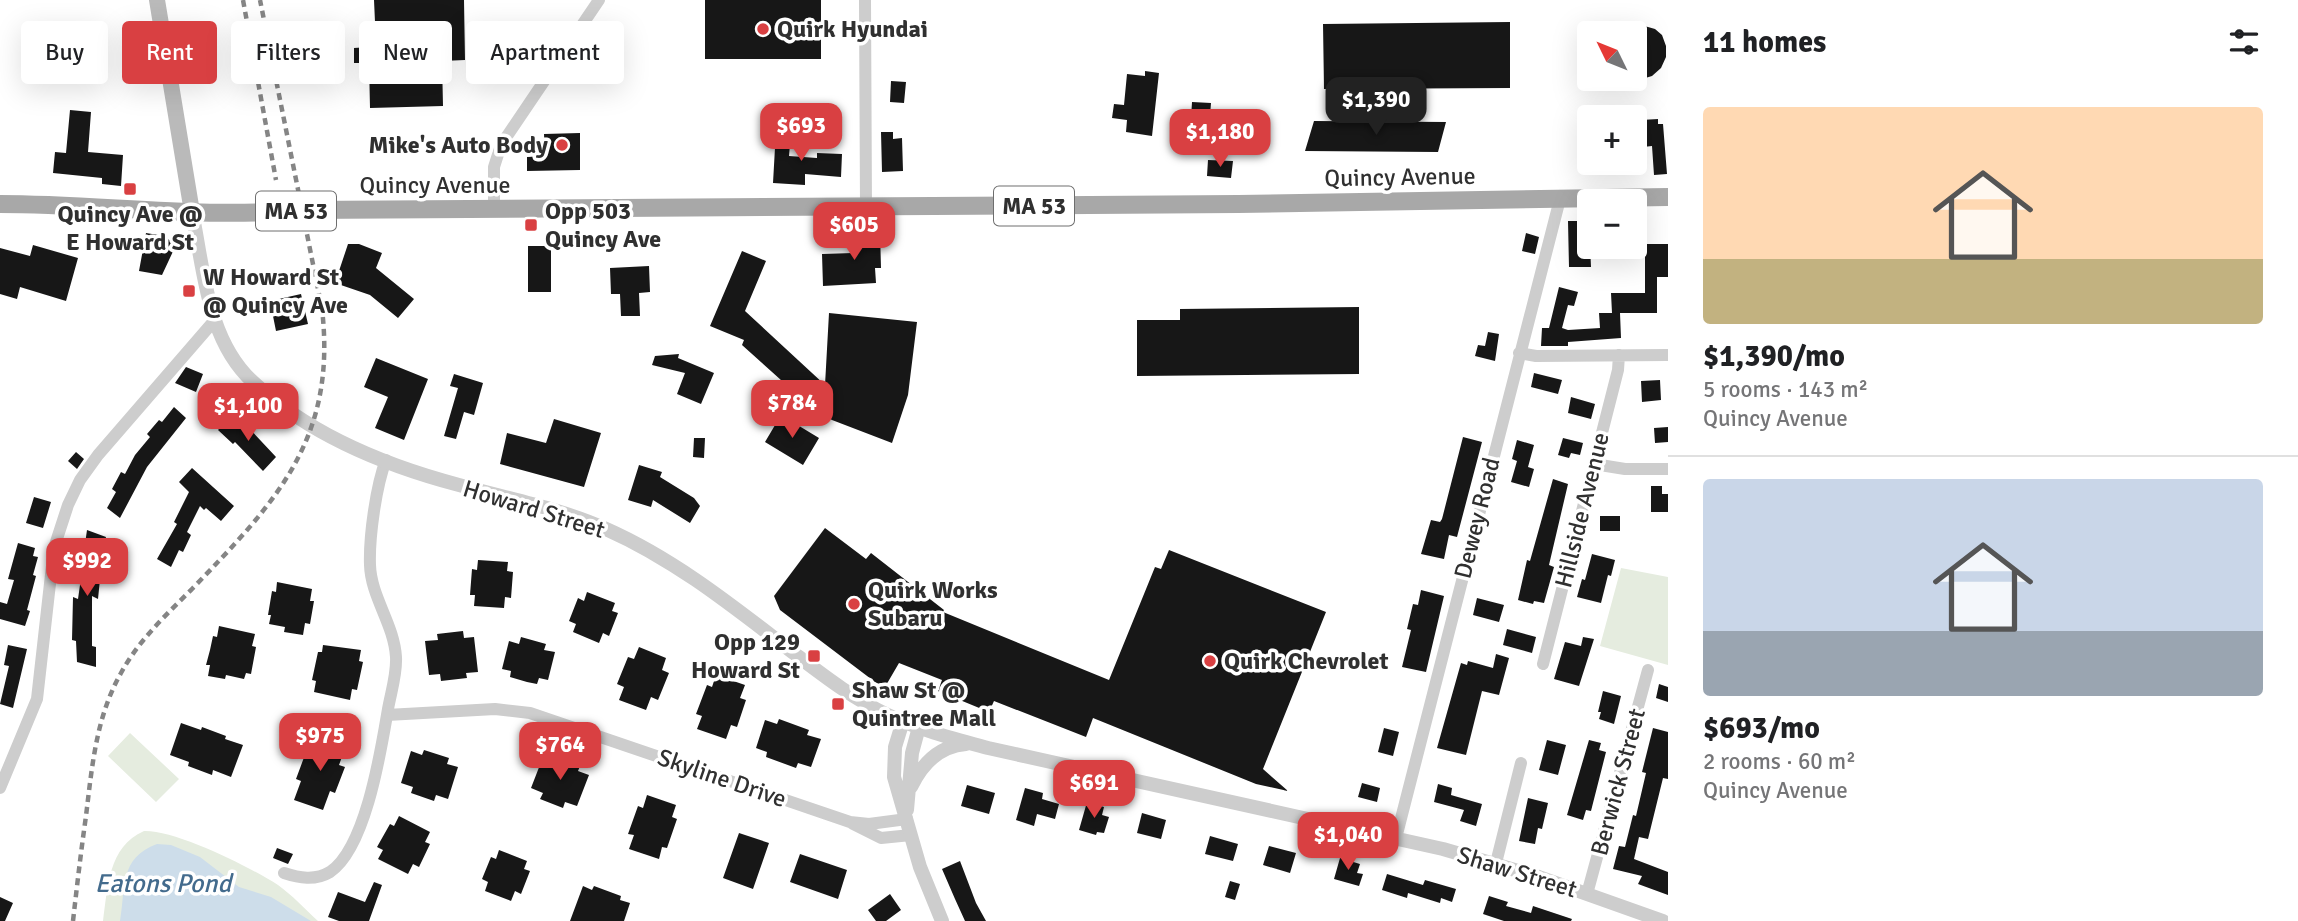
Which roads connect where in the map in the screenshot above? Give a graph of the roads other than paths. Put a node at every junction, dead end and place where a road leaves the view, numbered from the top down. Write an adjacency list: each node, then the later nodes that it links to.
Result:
1 (157, 0): 9 (main road)
2 (599, 0): 8 (street)
3 (865, 0): 7 (street)
4 (1668, 197): 5 (main road, Quincy Avenue / MA 53)
5 (1560, 199): 7 (main road, Quincy Avenue / MA 53); 11 (street, Dewey Road)
6 (0, 204): 9 (main road, Quincy Avenue / MA 53)
7 (866, 208): 8 (main road, Quincy Avenue / MA 53)
8 (494, 209): 9 (main road, Quincy Avenue / MA 53)
9 (192, 212): 10 (street, Howard Street)
10 (215, 321): 14 (street, Howard Street); 24 (street)
11 (1519, 354): 12 (street); 29 (street, Dewey Road)
12 (1619, 355): 13 (street); 15 (street, Hillside Avenue)
13 (1668, 355)
14 (386, 460): 19 (street); 20 (street, Howard Street)
15 (1594, 464): 16 (street); 17 (street, Hillside Avenue)
16 (1668, 468)
17 (1543, 664)
18 (1647, 670): 32 (street, Berwick Street)
19 (387, 715): 27 (street, Skyline Drive); 31 (street)
20 (902, 722): 21 (street, Howard Street); 26 (street)
21 (919, 727): 22 (street, Shaw Street); 25 (street)
22 (973, 744): 25 (street); 29 (street, Shaw Street)
23 (1521, 763): 30 (street)
24 (0, 788)
25 (909, 792): 26 (street)
26 (906, 819): 27 (street, Skyline Drive); 28 (street)
27 (850, 822): 28 (street, Skyline Drive)
28 (911, 835): 33 (street)
29 (1396, 838): 30 (street, Shaw Street)
30 (1496, 863): 32 (street, Shaw Street)
31 (284, 873)
32 (1587, 894): 34 (street, Shaw Street)
33 (942, 921)
34 (1663, 921)

